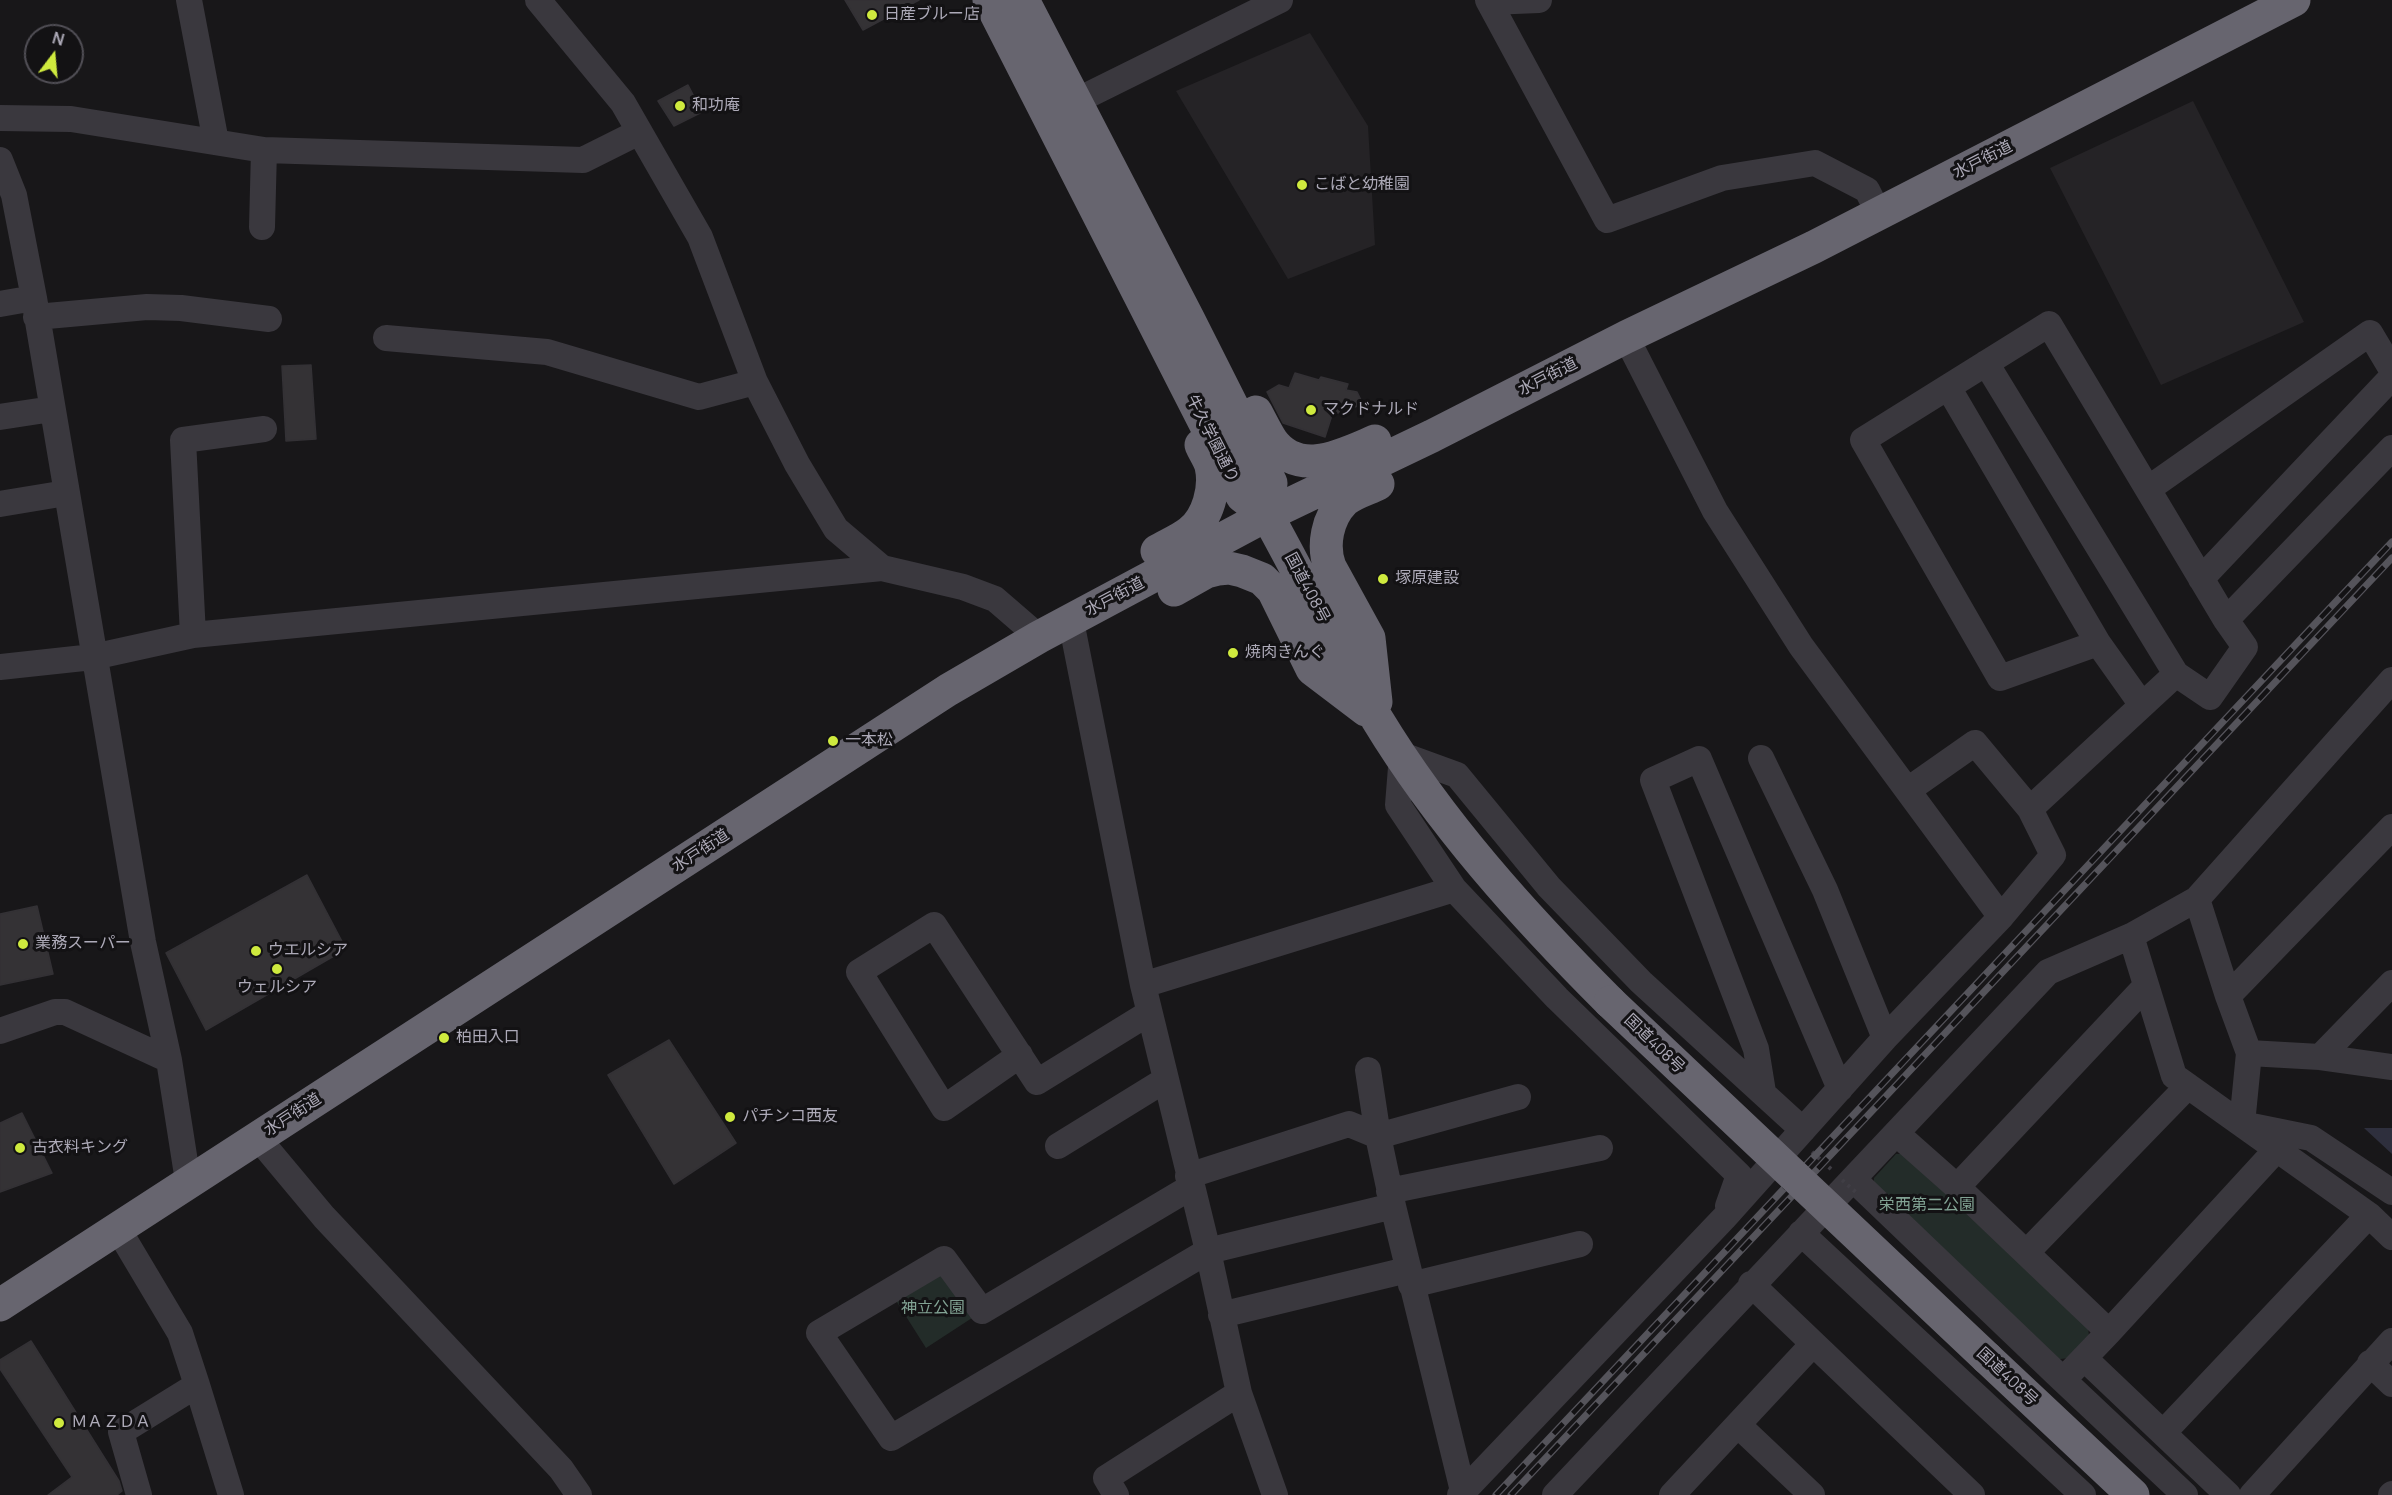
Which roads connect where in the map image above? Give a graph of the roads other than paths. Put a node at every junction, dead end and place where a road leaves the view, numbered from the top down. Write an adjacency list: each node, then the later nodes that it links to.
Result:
1 (189, 0): 12 (street)
2 (538, 0): 11 (street)
3 (989, 0): 9 (highway, 牛久学園通り)
4 (1023, 0): 9 (highway, 牛久学園通り)
5 (1280, 0): 9 (street)
6 (1539, 0): 8 (street)
7 (2294, 0): 16 (highway, 水戸街道)
8 (1489, 1): 16 (street)
9 (1061, 108): 20 (highway, 牛久学園通り); 22 (highway, 牛久学園通り)
10 (0, 118): 12 (street)
11 (639, 132): 13 (street); 28 (street)
12 (216, 142): 13 (street)
13 (264, 150): 17 (street)
14 (0, 160): 15 (street)
15 (7, 196): 19 (street)
16 (1879, 214): 23 (highway, 水戸街道)
17 (262, 227)
18 (0, 304): 19 (street)
19 (35, 307): 21 (street); 30 (street)
20 (1188, 318): 31 (highway); 39 (highway, 牛久学園通り)
21 (268, 319)
22 (1153, 324): 39 (highway, 牛久学園通り); 42 (highway)
23 (1626, 337): 31 (highway, 水戸街道); 56 (street)
24 (386, 338): 28 (street)
25 (1986, 363): 29 (street); 36 (street); 50 (street)
26 (2392, 370): 36 (street)
27 (2392, 377): 41 (street)
28 (755, 382): 40 (street)
29 (1948, 387): 47 (street); 47 (street)
30 (52, 409): 32 (street); 37 (street)
31 (1486, 409): 34 (highway, 水戸街道)
32 (0, 417)
33 (264, 429): 45 (street)
34 (1432, 436): 39 (highway, 水戸街道); 53 (highway)
35 (2392, 448): 43 (street)
36 (2148, 489): 41 (street)
37 (66, 493): 38 (street); 48 (street)
38 (0, 504)
39 (1267, 515): 42 (highway, 水戸街道); 53 (highway, 国道408号)
40 (882, 568): 45 (street); 46 (street)
41 (2201, 579): 43 (street)
42 (1103, 602): 44 (highway, 水戸街道); 53 (highway)
43 (2226, 620): 50 (street)
44 (1071, 621): 46 (highway, 水戸街道); 64 (street)
45 (193, 635): 48 (street)
46 (1039, 637): 84 (highway, 水戸街道)
47 (2097, 643): 52 (street)
48 (93, 657): 49 (street); 73 (street)
49 (0, 667)
50 (2176, 674): 52 (street)
51 (2392, 680): 60 (street)
52 (2142, 705): 57 (street)
53 (1377, 718): 54 (highway, 国道408号)
54 (1402, 755): 59 (street); 79 (street); 129 (highway, 国道408号, bridge)
55 (1761, 758): 69 (street)
56 (1908, 790): 57 (street); 61 (street)
57 (2030, 809): 61 (street)
58 (2392, 827): 66 (street)
59 (1454, 889): 64 (street); 96 (street)
60 (2197, 899): 62 (street); 66 (street)
61 (2001, 917): 69 (street)
62 (2131, 936): 65 (street); 82 (street)
63 (2392, 983): 72 (street)
64 (1143, 985): 67 (street)
65 (2146, 986): 77 (street); 92 (street)
66 (2228, 996): 70 (street)
67 (1149, 1012): 71 (street); 76 (street)
68 (0, 1031): 73 (street)
69 (1885, 1038): 78 (street)
70 (2249, 1053): 72 (street); 81 (street)
71 (1020, 1055): 71 (street)
72 (2320, 1057): 74 (street)
73 (169, 1060): 89 (street)
74 (2392, 1067)
75 (1368, 1070): 83 (street)
76 (1165, 1080): 86 (street); 90 (street)
77 (2188, 1086): 81 (street); 102 (street)
78 (1840, 1089): 79 (street); 85 (street)
79 (1763, 1092): 85 (street)
80 (1518, 1097): 83 (street)
81 (2242, 1124): 88 (street); 93 (street)
82 (1896, 1133): 91 (street); 92 (street)
83 (1378, 1136): 90 (street); 94 (street)
84 (258, 1138): 89 (highway, 水戸街道); 121 (street)
85 (1807, 1140): 96 (street)
86 (1058, 1146)
87 (1600, 1148): 94 (street)
88 (2277, 1149): 95 (street); 107 (street)
89 (188, 1181): 97 (highway, 水戸街道)
90 (1189, 1181): 101 (street); 101 (street)
91 (1851, 1184): 98 (street); 112 (street)
92 (1957, 1187): 102 (street)
93 (2392, 1192)
94 (1391, 1198): 101 (street); 103 (street)
95 (2369, 1215): 99 (street); 117 (street)
96 (1724, 1218): 118 (street)
97 (118, 1229): 105 (highway, 水戸街道); 114 (street)
98 (1801, 1233): 104 (street); 128 (street)
99 (2392, 1238)
100 (1580, 1244): 103 (street)
101 (1208, 1251): 106 (street)
102 (2027, 1252): 107 (street)
103 (1409, 1277): 106 (street); 118 (street)
104 (1751, 1284): 109 (street); 124 (street)
105 (0, 1305)
106 (1221, 1315): 115 (street)
107 (2109, 1332): 110 (street)
108 (2392, 1341): 111 (street)
109 (1813, 1344): 116 (street); 127 (street)
110 (2084, 1358): 112 (street); 117 (street)
111 (2370, 1363): 113 (street); 132 (street)
112 (2063, 1380): 130 (street)
113 (2392, 1384)
114 (197, 1385): 119 (street); 120 (street)
115 (1239, 1393): 122 (street); 123 (street)
116 (1738, 1425): 125 (street); 126 (street)
117 (2163, 1433): 131 (street)
118 (1462, 1493)
119 (139, 1495)
120 (231, 1495)
121 (579, 1495)
122 (1116, 1495)
123 (1275, 1495)
124 (1555, 1495)
125 (1672, 1495)
126 (1812, 1495)
127 (1972, 1495)
128 (2083, 1495)
129 (2133, 1495)
130 (2185, 1495)
131 (2228, 1495)
132 (2252, 1495)

